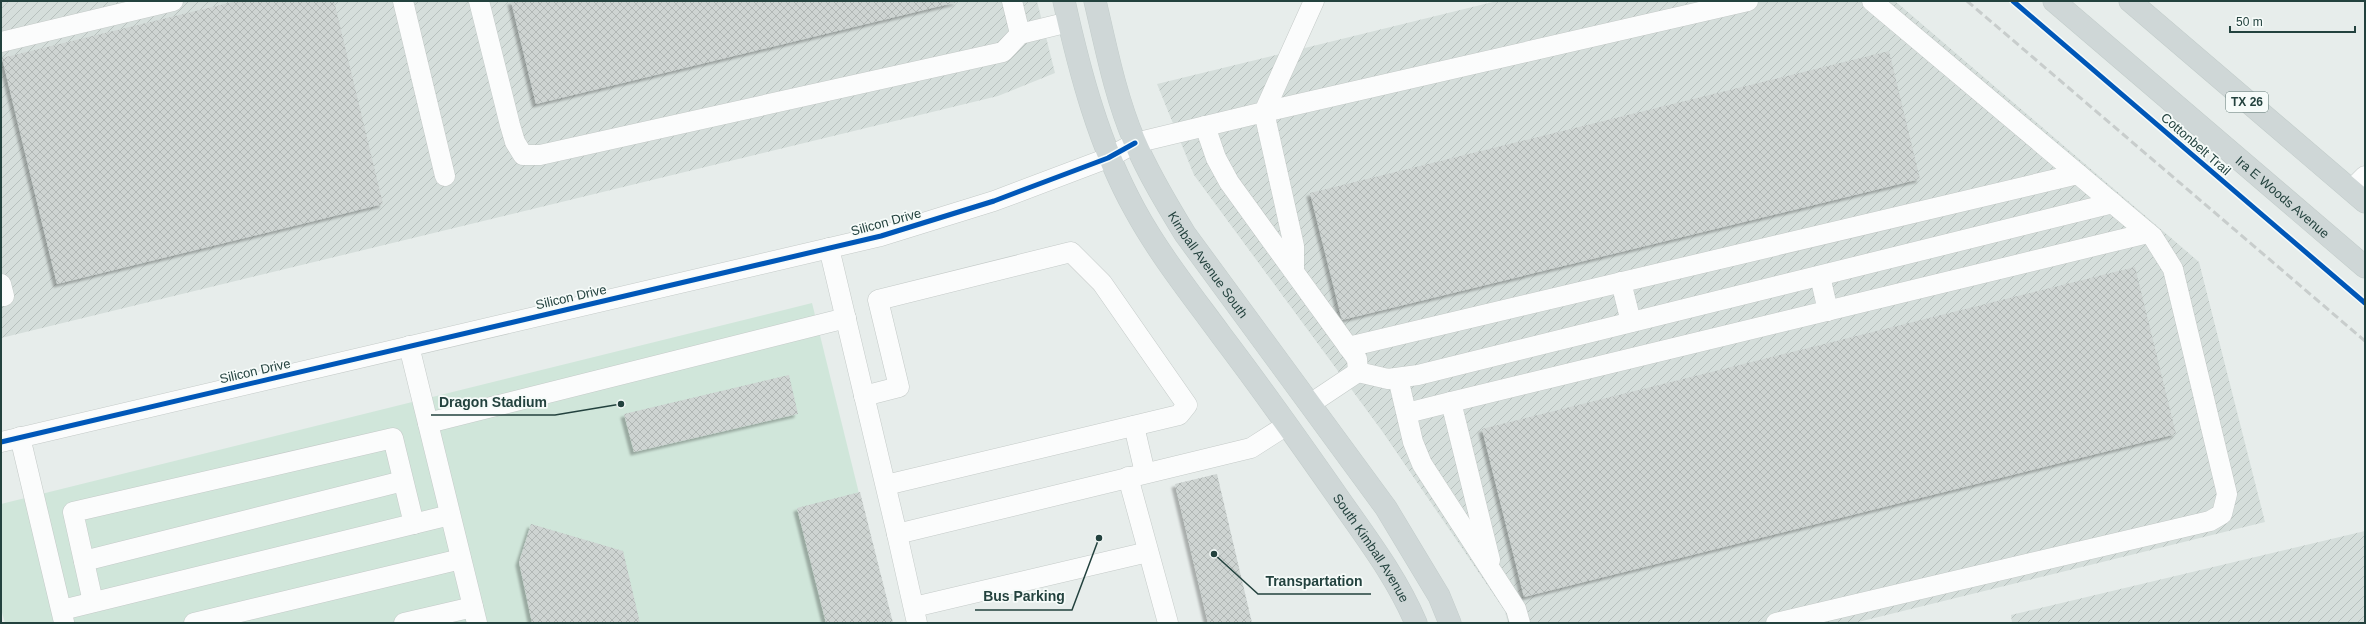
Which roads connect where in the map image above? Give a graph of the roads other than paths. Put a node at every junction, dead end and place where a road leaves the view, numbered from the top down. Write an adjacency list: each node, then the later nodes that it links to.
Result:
1 (173, 1): 14 (street)
2 (403, 1): 20 (street)
3 (479, 1): 13 (street)
4 (1012, 1): 13 (street)
5 (1064, 1): 12 (main road)
6 (1095, 1): 17 (main road, Kimball Avenue South)
7 (1314, 1): 15 (street)
8 (1748, 1): 15 (street, Silicon Drive)
9 (1872, 1): 19 (street)
10 (2054, 1): 25 (main road, Ira E Woods Avenue)
11 (2130, 1): 21 (main road, TX 26)
12 (1069, 22): 13 (street); 18 (main road)
13 (1020, 34)
14 (1, 42)
15 (1264, 112): 16 (street, Silicon Drive); 26 (street)
16 (1205, 126): 17 (street, Silicon Drive); 26 (street)
17 (1136, 143): 18 (street, Silicon Drive); 38 (main road, Kimball Avenue South)
18 (1108, 158): 24 (street, Silicon Drive); 41 (main road)
19 (2078, 174): 22 (street); 28 (street)
20 (445, 176)
21 (2360, 189)
22 (2113, 204): 23 (street); 27 (street)
23 (2148, 233): 29 (street); 64 (street)
24 (829, 248): 30 (street); 32 (street, Silicon Drive)
25 (2365, 267)
26 (1294, 271): 33 (street)
27 (1820, 276): 29 (street); 31 (street)
28 (1621, 282): 31 (street); 33 (street)
29 (1828, 311): 37 (street)
30 (846, 318): 36 (street); 40 (street)
31 (1631, 322): 35 (street)
32 (409, 346): 40 (street); 43 (street, Silicon Drive)
33 (1348, 347): 34 (street)
34 (1358, 372): 35 (street); 38 (street)
35 (1398, 378): 39 (street)
36 (864, 396): 42 (street); 46 (street)
37 (1451, 402): 39 (street); 53 (street)
38 (1310, 404): 41 (main road); 62 (main road, Kimball Avenue South)
39 (1407, 413): 53 (street)
40 (428, 423): 47 (street)
41 (1287, 425): 44 (street); 61 (main road, South Kimball Avenue)
42 (1134, 426): 44 (street); 46 (street)
43 (10, 440): 57 (street)
44 (1137, 475): 49 (street); 50 (street)
45 (403, 481): 48 (street); 52 (street); 52 (street)
46 (886, 485): 49 (street)
47 (450, 515): 48 (street); 51 (street)
48 (414, 524): 54 (street)
49 (897, 534): 56 (street)
50 (1148, 552): 56 (street); 60 (street)
51 (461, 560): 55 (street); 58 (street)
52 (84, 561): 54 (street)
53 (1493, 573): 63 (street)
54 (93, 602): 57 (street)
55 (475, 615): 59 (street)
56 (915, 615)
57 (63, 616)
58 (194, 623)
59 (404, 623)
60 (1168, 623)
61 (1416, 623)
62 (1450, 623)
63 (1520, 623)
64 (1776, 623)

